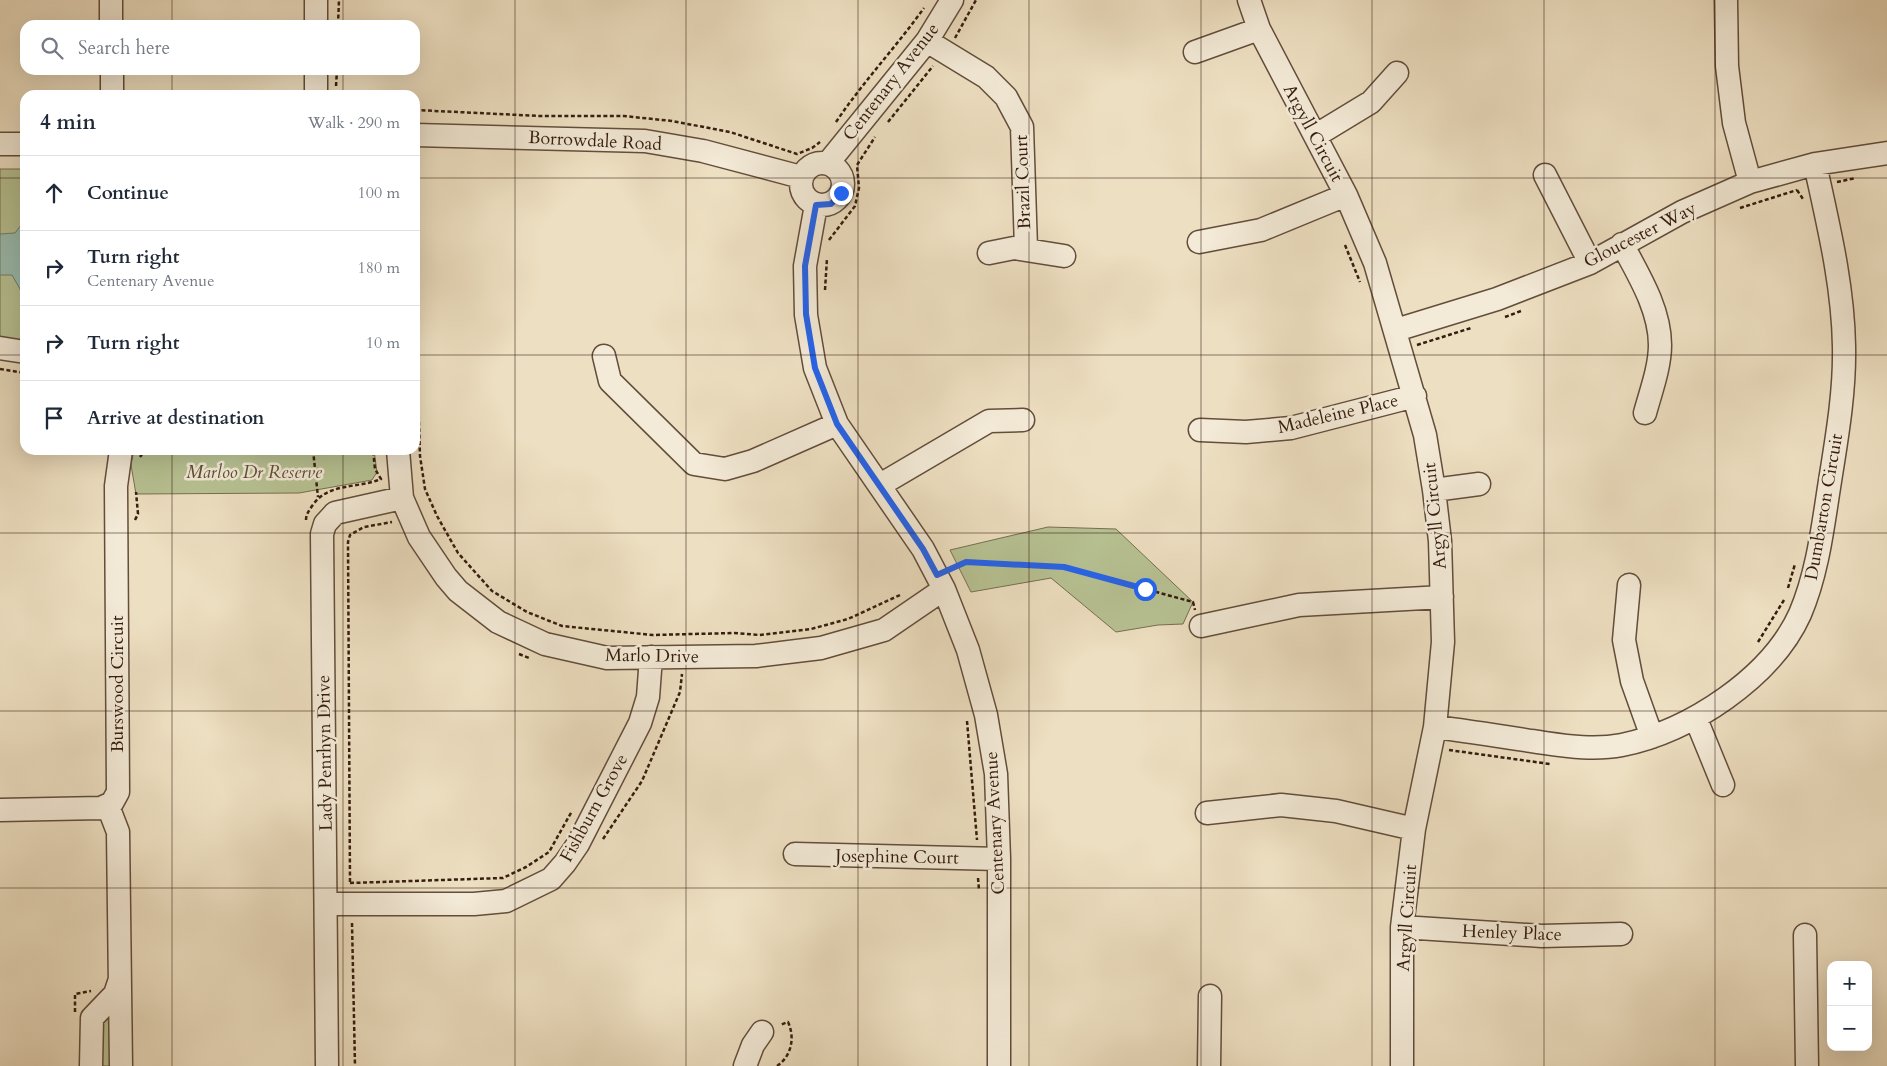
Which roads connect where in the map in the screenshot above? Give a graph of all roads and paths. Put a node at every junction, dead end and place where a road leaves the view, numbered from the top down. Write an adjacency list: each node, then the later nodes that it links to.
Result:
1 (111, 0): 9 (street)
2 (316, 0): 10 (street)
3 (339, 0): 11 (path)
4 (952, 0): 13 (street, Centenary Avenue)
5 (976, 0): 13 (path)
6 (1249, 0): 12 (street, Argyll Circuit)
7 (1726, 0): 37 (street)
8 (924, 7): 23 (path)
9 (111, 20)
10 (316, 20)
11 (338, 20)
12 (1259, 29): 14 (street); 27 (street, Argyll Circuit)
13 (936, 46): 24 (path); 32 (street, Centenary Avenue); 47 (street, Brazil Court)
14 (1195, 52)
15 (1397, 73): 27 (street)
16 (112, 75): 19 (street)
17 (318, 75): 20 (street)
18 (335, 75): 21 (path)
19 (112, 90)
20 (325, 90)
21 (327, 90)
22 (420, 110): 28 (path)
23 (835, 122)
24 (882, 128)
25 (420, 135): 35 (street, Borrowdale Road)
26 (876, 135): 45 (path)
27 (1315, 136): 39 (street, Argyll Circuit)
28 (825, 137)
29 (0, 144): 30 (street)
30 (20, 144)
31 (1887, 153): 34 (street, Gloucester Way)
32 (828, 163): 35 (street); 40 (street)
33 (1545, 175): 51 (street)
34 (1817, 175): 36 (path); 37 (street, Gloucester Way); 38 (path); 92 (street, Dumbarton Circuit)
35 (801, 177): 40 (street)
36 (1859, 178)
37 (1750, 182): 46 (street, Gloucester Way)
38 (1797, 190): 41 (path); 42 (path)
39 (1346, 195): 44 (street); 57 (street, Argyll Circuit)
40 (816, 205): 67 (street, Centenary Avenue)
41 (1807, 207)
42 (1736, 209)
43 (1342, 238): 52 (path)
44 (1199, 242)
45 (827, 244)
46 (1622, 244): 51 (street, Gloucester Way); 65 (street)
47 (1026, 248): 48 (street, Brazil Court); 50 (street, Brazil Court)
48 (989, 253)
49 (827, 254): 53 (path)
50 (1064, 256)
51 (1590, 262): 57 (street, Gloucester Way)
52 (1363, 291)
53 (825, 292)
54 (1528, 308): 55 (path)
55 (1501, 319)
56 (1473, 328): 57 (path)
57 (1408, 334): 60 (path); 64 (street, Argyll Circuit)
58 (0, 348): 59 (street)
59 (20, 351)
60 (1419, 354)
61 (604, 356): 67 (street)
62 (0, 369): 63 (path)
63 (20, 372)
64 (1415, 396): 68 (street, Madeleine Place); 76 (street, Argyll Circuit)
65 (1645, 413)
66 (1023, 420): 75 (street)
67 (837, 424): 75 (street, Centenary Avenue)
68 (1200, 430)
69 (120, 455): 99 (street, Burswood Circuit)
70 (314, 455): 77 (path)
71 (398, 455): 78 (street, Marlo Drive)
72 (420, 455): 83 (path)
73 (381, 479): 78 (path)
74 (1479, 484): 76 (street)
75 (880, 485): 80 (street, Centenary Avenue)
76 (1434, 490): 84 (street, Argyll Circuit)
77 (318, 497)
78 (395, 499): 89 (street, Marlo Drive); 107 (street, Lady Penrhyn Drive); 108 (path)
79 (1795, 563): 82 (path)
80 (947, 574): 86 (path); 89 (street, Marlo Drive); 105 (street, Centenary Avenue)
81 (1629, 585): 95 (street)
82 (1788, 590)
83 (902, 594)
84 (1442, 597): 86 (street); 94 (street, Argyll Circuit)
85 (1785, 599): 87 (path)
86 (1201, 626)
87 (1755, 646)
88 (517, 652): 90 (path)
89 (650, 657): 108 (street, Fishburn Grove)
90 (533, 659)
91 (682, 668): 103 (path)
92 (1696, 719): 95 (street, Dumbarton Circuit); 97 (street)
93 (966, 720): 105 (path)
94 (1441, 727): 95 (street, Dumbarton Circuit); 96 (path); 102 (street, Argyll Circuit)
95 (1652, 737)
96 (1555, 764)
97 (1723, 785)
98 (577, 804): 108 (path)
99 (108, 806): 100 (street); 112 (street)
100 (0, 810)
101 (1207, 813): 102 (street)
102 (1414, 829): 109 (street, Argyll Circuit)
103 (601, 842)
104 (795, 854): 105 (street, Josephine Court)
105 (989, 859): 106 (path); 123 (street, Centenary Avenue)
106 (979, 892)
107 (326, 904): 108 (street, Fishburn Grove); 119 (street, Lady Penrhyn Drive)
108 (353, 908): 120 (path)
109 (1402, 927): 110 (street, Henley Place); 125 (street, Argyll Circuit)
110 (1621, 934)
111 (1805, 935): 126 (street)
112 (119, 982): 117 (street); 118 (street)
113 (94, 990): 115 (path)
114 (1210, 996): 124 (street)
115 (75, 1021)
116 (762, 1032): 121 (street); 122 (path)
117 (91, 1066)
118 (121, 1066)
119 (327, 1066)
120 (355, 1066)
121 (745, 1066)
122 (777, 1066)
123 (999, 1066)
124 (1209, 1066)
125 (1402, 1066)
126 (1807, 1066)

